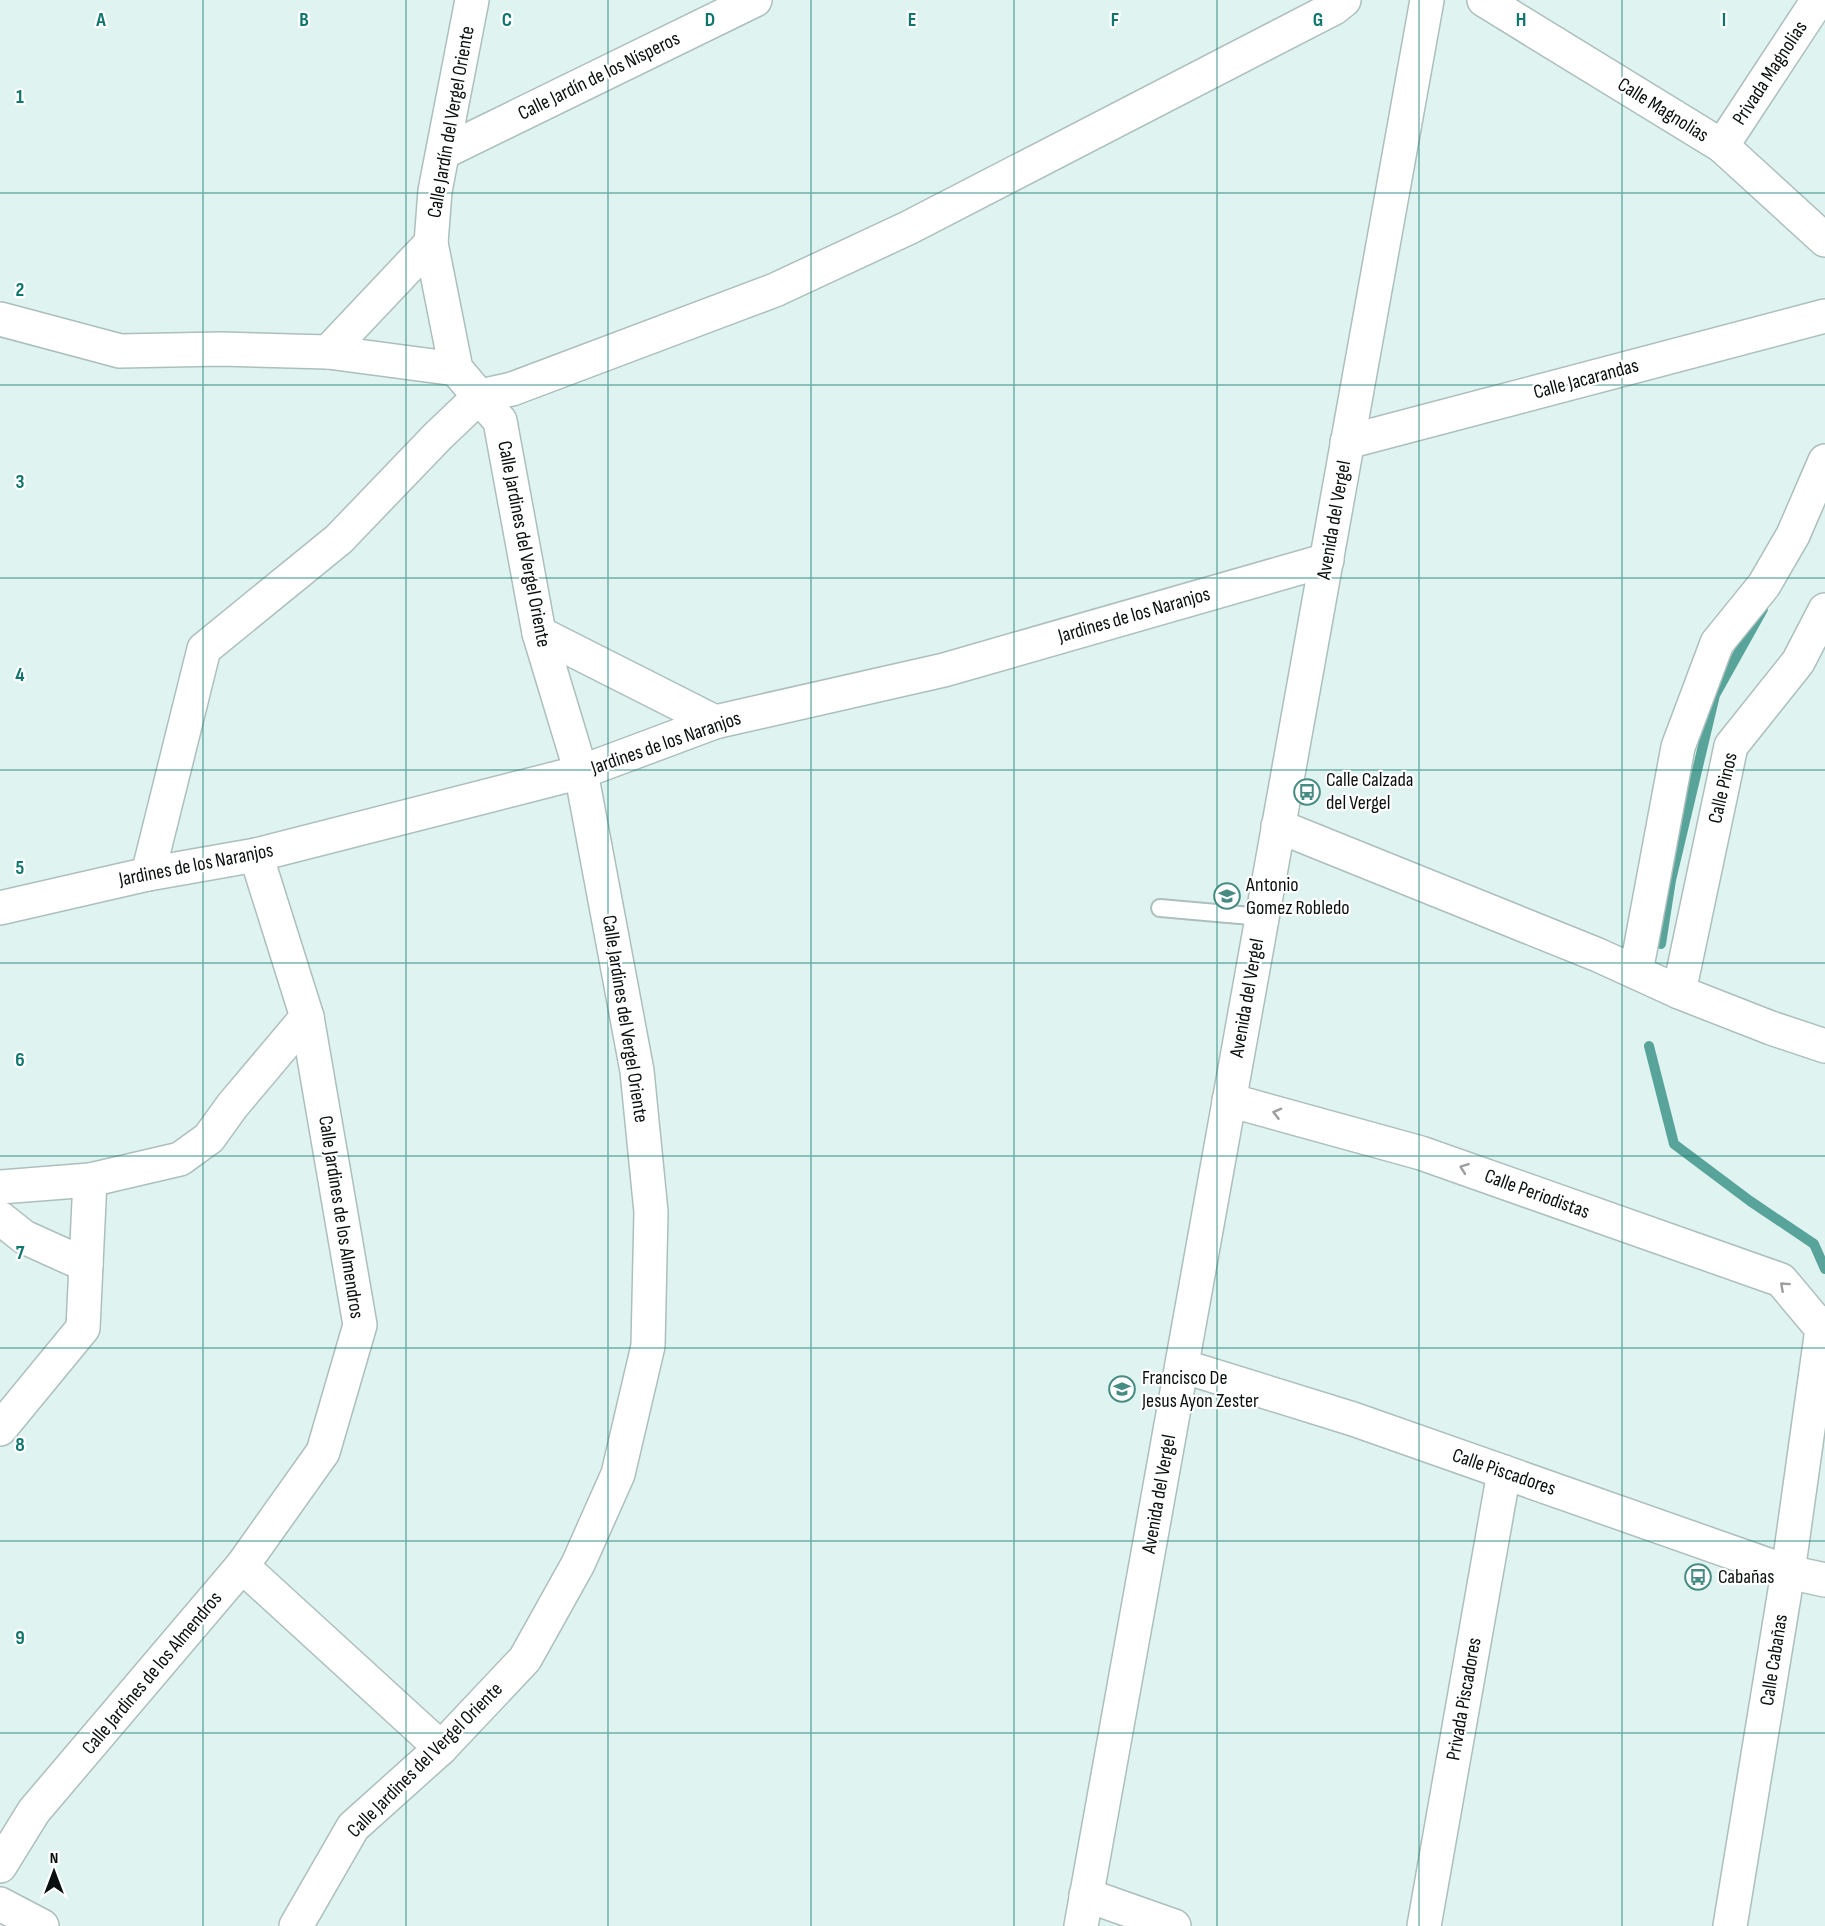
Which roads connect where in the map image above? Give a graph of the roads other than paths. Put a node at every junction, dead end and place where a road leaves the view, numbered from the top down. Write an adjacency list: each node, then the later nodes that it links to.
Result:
1 (472, 0): 8 (street, Calle Jardín del Vergel Oriente)
2 (755, 0): 8 (street, Calle Jardín de los Nísperos)
3 (1344, 0): 15 (street)
4 (1427, 0): 16 (street, Avenida del Vergel)
5 (1484, 0): 7 (street, Calle Magnolias)
6 (1818, 0): 7 (street, Privada Magnolias)
7 (1722, 146): 9 (street, Calle Magnolias)
8 (444, 152): 10 (street, Calle Jardín del Vergel Oriente)
9 (1825, 240)
10 (431, 243): 13 (street); 14 (street)
11 (1825, 316): 16 (street, Calle Jacarandas)
12 (0, 319): 13 (street)
13 (328, 352): 14 (street)
14 (456, 369): 15 (street, Calle Jardines del Vergel Oriente)
15 (480, 396): 20 (street, Calle Jardines del Vergel Oriente); 26 (street)
16 (1347, 442): 18 (street, Avenida del Vergel)
17 (1825, 461): 30 (street)
18 (1327, 560): 22 (street, Jardines de los Naranjos); 24 (street, Avenida del Vergel)
19 (1825, 610): 21 (street, Calle Pinos)
20 (539, 633): 22 (street); 23 (street, Calle Jardines del Vergel Oriente)
21 (1811, 664): 31 (street, Calle Pinos)
22 (715, 722): 23 (street, Jardines de los Naranjos)
23 (581, 772): 25 (street, Jardines de los Naranjos); 46 (street, Calle Jardines del Vergel Oriente)
24 (1278, 826): 29 (street, Avenida del Vergel); 30 (street)
25 (255, 855): 26 (street, Jardines de los Naranjos); 32 (street, Calle Jardines de los Almendros)
26 (148, 874): 27 (street, Jardines de los Naranjos)
27 (0, 908)
28 (1160, 908): 29 (lane)
29 (1262, 917): 34 (street, Avenida del Vergel)
30 (1636, 972): 31 (street)
31 (1679, 992): 33 (street)
32 (307, 1017): 35 (street); 43 (street, Calle Jardines de los Almendros)
33 (1825, 1046)
34 (1229, 1100): 39 (street, Calle Periodistas, one-way to 34); 40 (street, Avenida del Vergel)
35 (90, 1180): 36 (street); 38 (street)
36 (0, 1187)
37 (0, 1218): 38 (street)
38 (86, 1265): 41 (street)
39 (1824, 1326): 44 (street, Calle Cabañas)
40 (1182, 1366): 42 (street, Calle Piscadores); 49 (street, Avenida del Vergel)
41 (0, 1429)
42 (1504, 1472): 44 (street, Calle Piscadores); 53 (street, Privada Piscadores)
43 (242, 1566): 46 (street); 47 (street, Calle Jardines de los Almendros)
44 (1788, 1572): 45 (street, Calle Piscadores); 54 (street, Calle Cabañas)
45 (1825, 1580)
46 (441, 1748): 51 (street, Calle Jardines del Vergel Oriente)
47 (0, 1866)
48 (0, 1905): 50 (street)
49 (1084, 1911): 52 (street)
50 (42, 1926)
51 (296, 1926)
52 (1174, 1926)
53 (1424, 1926)
54 (1730, 1926)

